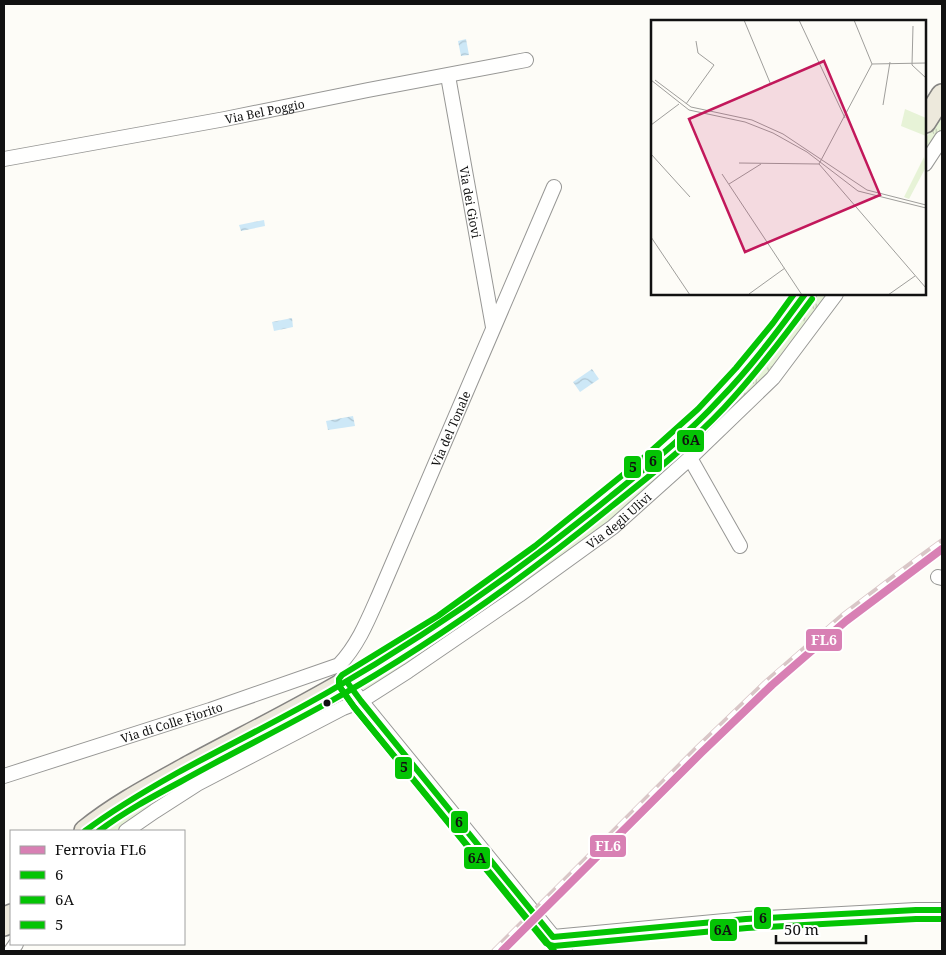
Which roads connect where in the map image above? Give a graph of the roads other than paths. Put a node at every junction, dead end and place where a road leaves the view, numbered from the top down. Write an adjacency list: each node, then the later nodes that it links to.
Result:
1 (526, 60): 2 (street, Via Bel Poggio)
2 (448, 76): 6 (street, Via Bel Poggio); 11 (street, Via dei Giovi)
3 (942, 95): 4 (main road)
4 (926, 120)
5 (942, 138): 7 (street)
6 (4, 159)
7 (926, 162)
8 (554, 187): 11 (street, Via del Tonale)
9 (805, 295): 14 (main road)
10 (835, 295): 12 (street, Via degli Ulivi)
11 (493, 327): 14 (street, Via del Tonale)
12 (690, 458): 13 (street); 15 (street, Via degli Ulivi)
13 (740, 546)
14 (343, 673): 15 (street); 16 (street, Via di Colle Fiorito); 17 (main road)
15 (361, 701): 18 (street, Via degli Ulivi); 20 (street)
16 (4, 776)
17 (87, 830)
18 (127, 830)
19 (942, 910): 20 (street)
20 (553, 937): 21 (street)
21 (564, 951)

